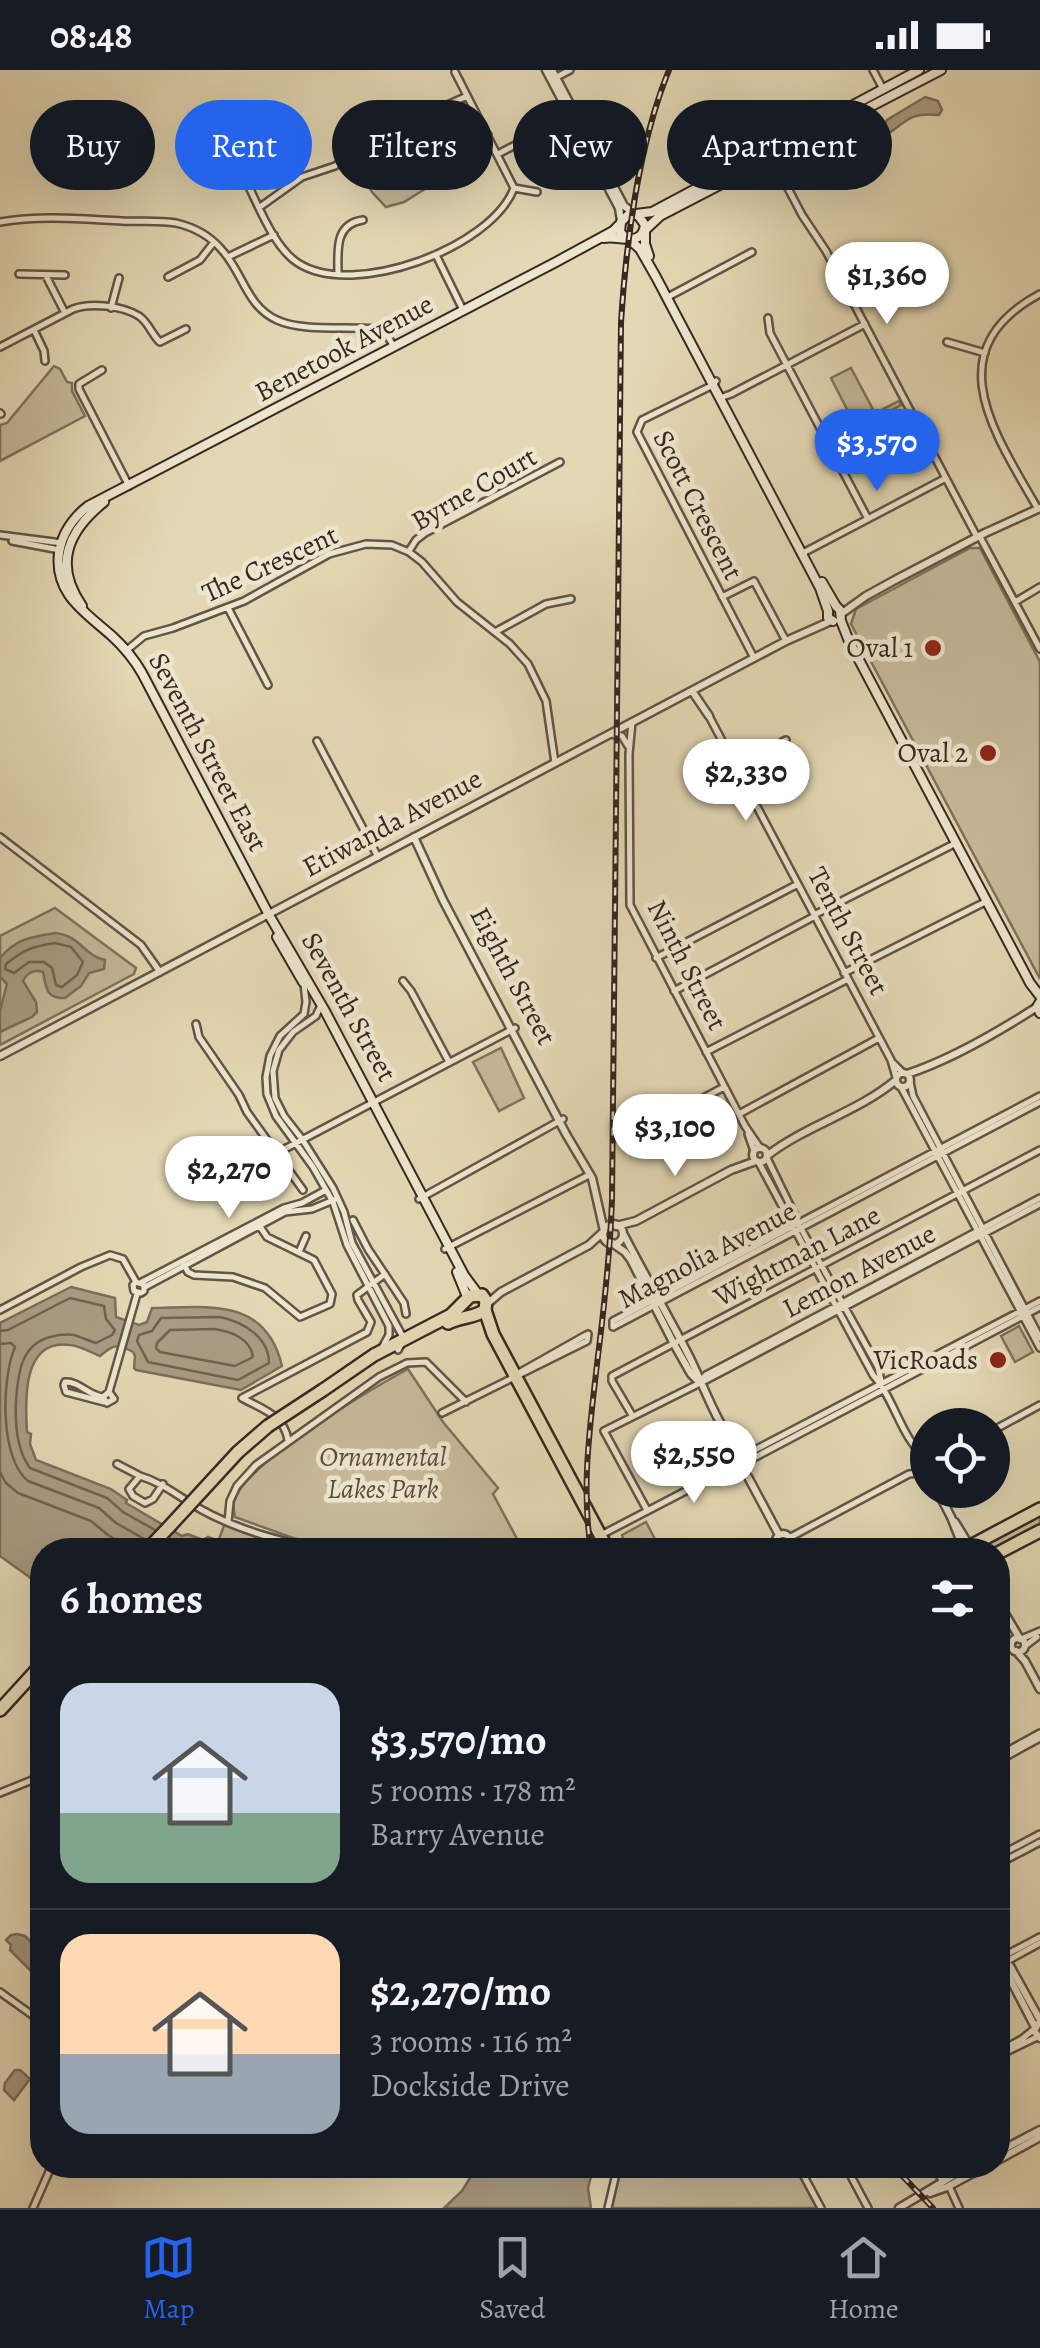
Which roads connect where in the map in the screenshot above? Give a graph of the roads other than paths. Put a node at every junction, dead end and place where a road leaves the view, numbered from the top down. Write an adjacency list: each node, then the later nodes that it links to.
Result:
1 (570, 70): 6 (street)
2 (873, 70): 7 (street)
3 (919, 70): 7 (main road)
4 (940, 70): 7 (main road)
5 (454, 72): 8 (street)
6 (551, 74): 11 (street)
7 (885, 94): 12 (main road)
8 (467, 96): 9 (street); 10 (street)
9 (458, 100)
10 (469, 100)
11 (565, 100)
12 (874, 100)
13 (493, 144): 15 (street)
14 (513, 146): 15 (street)
15 (498, 154): 17 (street)
16 (332, 167): 26 (street)
17 (513, 186)
18 (251, 190): 26 (street)
19 (513, 190): 37 (street)
20 (526, 190): 25 (street)
21 (610, 190): 30 (street)
22 (615, 190): 27 (street)
23 (790, 190): 51 (street)
24 (700, 191): 27 (main road); 31 (main road)
25 (537, 192)
26 (260, 207): 32 (street)
27 (635, 214): 30 (main road); 31 (main road)
28 (363, 220): 42 (street)
29 (0, 222): 35 (street)
30 (620, 223): 33 (main road); 34 (main road, Benetook Avenue)
31 (645, 231): 33 (main road); 46 (main road)
32 (274, 234): 38 (street); 42 (street)
33 (628, 239): 34 (main road, Benetook Avenue); 46 (main road)
34 (595, 241): 48 (main road, Benetook Avenue)
35 (214, 242): 38 (street); 43 (street)
36 (752, 252): 46 (street)
37 (436, 255): 42 (street); 48 (street)
38 (229, 259): 56 (street)
39 (19, 274): 40 (street)
40 (46, 274): 41 (street); 49 (street)
41 (65, 274)
42 (338, 274)
43 (168, 277)
44 (118, 278): 47 (street)
45 (1040, 294): 57 (street)
46 (669, 296): 61 (main road)
47 (111, 308): 49 (street); 52 (street)
48 (465, 310): 56 (main road, Benetook Avenue)
49 (65, 313): 53 (street)
50 (768, 318): 59 (street)
51 (865, 324): 59 (street); 64 (street)
52 (186, 329)
53 (34, 330): 55 (street); 58 (street)
54 (948, 342): 57 (street)
55 (0, 347)
56 (394, 347): 65 (main road, Benetook Avenue)
57 (985, 354): 66 (street)
58 (45, 361)
59 (787, 365): 62 (street); 67 (street)
60 (102, 370): 65 (street)
61 (713, 383): 62 (main road); 74 (street, Scott Crescent)
62 (724, 398): 72 (main road)
63 (560, 462): 71 (street, Byrne Court)
64 (946, 478): 67 (street); 69 (street)
65 (129, 486): 70 (main road, Benetook Avenue)
66 (1039, 509): 69 (street, Etiwanda Avenue)
67 (868, 518): 72 (street)
68 (0, 536): 70 (street)
69 (979, 537): 76 (street); 78 (street, Etiwanda Avenue)
70 (63, 547): 82 (main road, Seventh Street East)
71 (409, 552): 77 (street, The Crescent); 79 (street)
72 (804, 552): 78 (main road)
73 (1040, 587): 76 (street)
74 (722, 598): 80 (street); 83 (street, Scott Crescent)
75 (571, 599): 79 (street)
76 (1014, 601): 81 (street)
77 (228, 608): 82 (street, The Crescent); 84 (street)
78 (835, 614): 80 (street, Etiwanda Avenue); 96 (main road)
79 (494, 632): 92 (street)
80 (786, 641): 83 (street, Etiwanda Avenue)
81 (1040, 649)
82 (126, 650): 100 (main road, Seventh Street East)
83 (754, 658): 85 (street, Etiwanda Avenue)
84 (268, 686)
85 (694, 690): 86 (street, Tenth Street); 87 (street, Etiwanda Avenue)
86 (709, 716): 93 (street, Tenth Street)
87 (632, 722): 88 (street, Etiwanda Avenue); 91 (street, Ninth Street)
88 (610, 734): 91 (street); 92 (street, Etiwanda Avenue)
89 (786, 740): 93 (street)
90 (317, 741): 97 (street)
91 (629, 754): 102 (street, Ninth Street)
92 (555, 762): 95 (street, Etiwanda Avenue)
93 (736, 767): 98 (street, Tenth Street)
94 (0, 837): 103 (street)
95 (412, 838): 97 (street, Etiwanda Avenue); 111 (street, Eighth Street)
96 (955, 842): 99 (main road); 101 (street)
97 (378, 856): 100 (street, Etiwanda Avenue)
98 (798, 884): 101 (street, Tenth Street); 102 (street)
99 (986, 899): 104 (street); 108 (main road)
100 (268, 915): 103 (street, Etiwanda Avenue); 106 (main road, Seventh Street); 109 (main road, Seventh Street)
101 (815, 916): 104 (street, Tenth Street); 107 (street)
102 (656, 958): 107 (street, Ninth Street)
103 (160, 972): 114 (street, Etiwanda Avenue)
104 (846, 976): 112 (street, Tenth Street); 113 (street)
105 (403, 982): 115 (street)
106 (304, 984): 109 (main road, Seventh Street); 122 (street)
107 (674, 991): 113 (street, Ninth Street)
108 (1039, 1006): 116 (street)
109 (320, 1008): 119 (main road, Seventh Street); 122 (street)
110 (196, 1024): 126 (street)
111 (513, 1028): 115 (street); 121 (street, Eighth Street)
112 (880, 1040): 116 (street, Tenth Street); 120 (street)
113 (706, 1052): 117 (street, Ninth Street)
114 (0, 1056)
115 (449, 1062): 119 (street)
116 (903, 1080): 125 (street, Tenth Street); 127 (street)
117 (724, 1087): 120 (street, Ninth Street); 123 (street)
118 (1037, 1101): 125 (street, Magnolia Avenue)
119 (370, 1103): 122 (street); 132 (main road, Seventh Street)
120 (739, 1114): 127 (street, Ninth Street)
121 (562, 1121): 128 (street, Eighth Street); 132 (street)
122 (299, 1140): 126 (street); 129 (street)
123 (625, 1140)
124 (1040, 1150): 131 (street, Wightman Lane)
125 (939, 1152): 131 (street, Tenth Street); 140 (street, Magnolia Avenue)
126 (277, 1153): 130 (street)
127 (760, 1155): 137 (street); 140 (street, Ninth Street)
128 (589, 1173): 135 (street, Eighth Street); 147 (street)
129 (330, 1189): 133 (street); 138 (street)
130 (302, 1190)
131 (960, 1192): 142 (street, Tenth Street); 151 (street, Wightman Lane)
132 (420, 1196): 147 (main road, Seventh Street)
133 (336, 1200): 138 (street); 153 (street)
134 (1040, 1201): 142 (street, Lemon Avenue)
135 (600, 1210): 139 (street, Eighth Street); 141 (street, Eighth Street)
136 (353, 1220): 152 (street)
137 (636, 1220): 139 (street); 143 (street)
138 (258, 1224): 148 (street); 149 (street)
139 (616, 1226): 141 (street); 143 (street)
140 (797, 1227): 151 (street, Ninth Street); 155 (street, Magnolia Avenue)
141 (604, 1231): 145 (street); 146 (street)
142 (981, 1232): 158 (street, Lemon Avenue); 160 (street, Tenth Street)
143 (624, 1234): 145 (street); 150 (street)
144 (306, 1236): 148 (street)
145 (610, 1242): 146 (street); 150 (street)
146 (590, 1245): 156 (street)
147 (447, 1248): 156 (main road, Seventh Street)
148 (299, 1252): 149 (street)
149 (183, 1263): 154 (street)
150 (638, 1266): 155 (street)
151 (819, 1267): 158 (street, Ninth Street); 164 (street, Wightman Lane)
152 (384, 1274): 153 (street); 161 (street)
153 (371, 1283): 165 (street); 168 (street); 180 (street)
154 (141, 1284): 159 (street); 173 (street)
155 (656, 1301): 162 (street, Magnolia Avenue); 164 (street)
156 (477, 1304): 165 (highway); 169 (highway, Seventh Street)
157 (1040, 1304): 160 (street)
158 (840, 1307): 171 (street, Lemon Avenue); 172 (street, Ninth Street)
159 (0, 1310)
160 (1024, 1312): 163 (street, Tenth Street); 166 (street, Tenth Street); 172 (street)
161 (406, 1314)
162 (622, 1319)
163 (1040, 1338)
164 (678, 1342): 171 (street); 177 (street, Wightman Lane)
165 (401, 1344): 168 (highway); 170 (highway)
166 (1040, 1348)
167 (559, 1352): 167 (street); 169 (street)
168 (374, 1355): 170 (highway)
169 (515, 1376): 174 (street); 191 (highway, Seventh Street)
170 (342, 1378): 193 (highway, bridge)
171 (699, 1382): 177 (street, Lemon Avenue); 181 (street)
172 (883, 1386): 179 (street, Ninth Street); 181 (street)
173 (103, 1400): 173 (street)
174 (466, 1402): 176 (street); 180 (street)
175 (1040, 1406): 178 (street)
176 (442, 1414)
177 (632, 1416): 188 (street, Lemon Avenue)
178 (1010, 1421)
179 (910, 1437)
180 (288, 1440): 189 (street)
181 (741, 1461): 188 (street); 192 (street)
182 (117, 1464): 184 (street)
183 (910, 1474): 197 (street)
184 (140, 1476): 185 (street); 185 (street)
185 (163, 1484): 189 (street)
186 (946, 1508): 198 (street)
187 (1040, 1509): 199 (highway)
188 (647, 1510): 191 (street)
189 (228, 1522): 194 (street)
190 (1040, 1531): 200 (highway)
191 (600, 1535): 195 (highway, Seventh Street)
192 (779, 1535): 196 (street); 197 (street)
193 (158, 1538)
194 (280, 1538)
195 (602, 1538)
196 (776, 1538)
197 (789, 1538)
198 (961, 1538)
199 (986, 1538)
200 (1010, 1547)
201 (1010, 1632): 203 (street)
202 (1040, 1633): 203 (street)
203 (1020, 1644): 205 (street)
204 (30, 1677): 206 (highway)
205 (1040, 1686)
206 (0, 1710)
207 (1040, 1736): 208 (street)
208 (1010, 1752)
209 (30, 1781): 210 (street)
210 (0, 1793)
211 (1040, 1834): 213 (street)
212 (1040, 1842): 214 (street)
213 (1010, 1850)
214 (1010, 1858)
215 (1040, 1940): 216 (street)
216 (1010, 1956)
217 (1010, 1966): 220 (street)
218 (0, 1992): 219 (street)
219 (30, 2013)
220 (1038, 2029): 221 (street)
221 (1010, 2046)
222 (1038, 2134): 223 (street); 224 (street)
223 (1010, 2147)
224 (1010, 2152)
225 (46, 2178): 234 (street)
226 (615, 2178): 235 (street)
227 (805, 2178): 236 (street)
228 (852, 2178): 237 (street)
229 (942, 2178): 232 (street)
230 (955, 2178): 232 (street)
231 (961, 2178): 232 (street)
232 (946, 2185): 233 (street); 238 (street)
233 (957, 2205)
234 (33, 2208)
235 (608, 2208)
236 (821, 2208)
237 (868, 2208)
238 (899, 2208)

